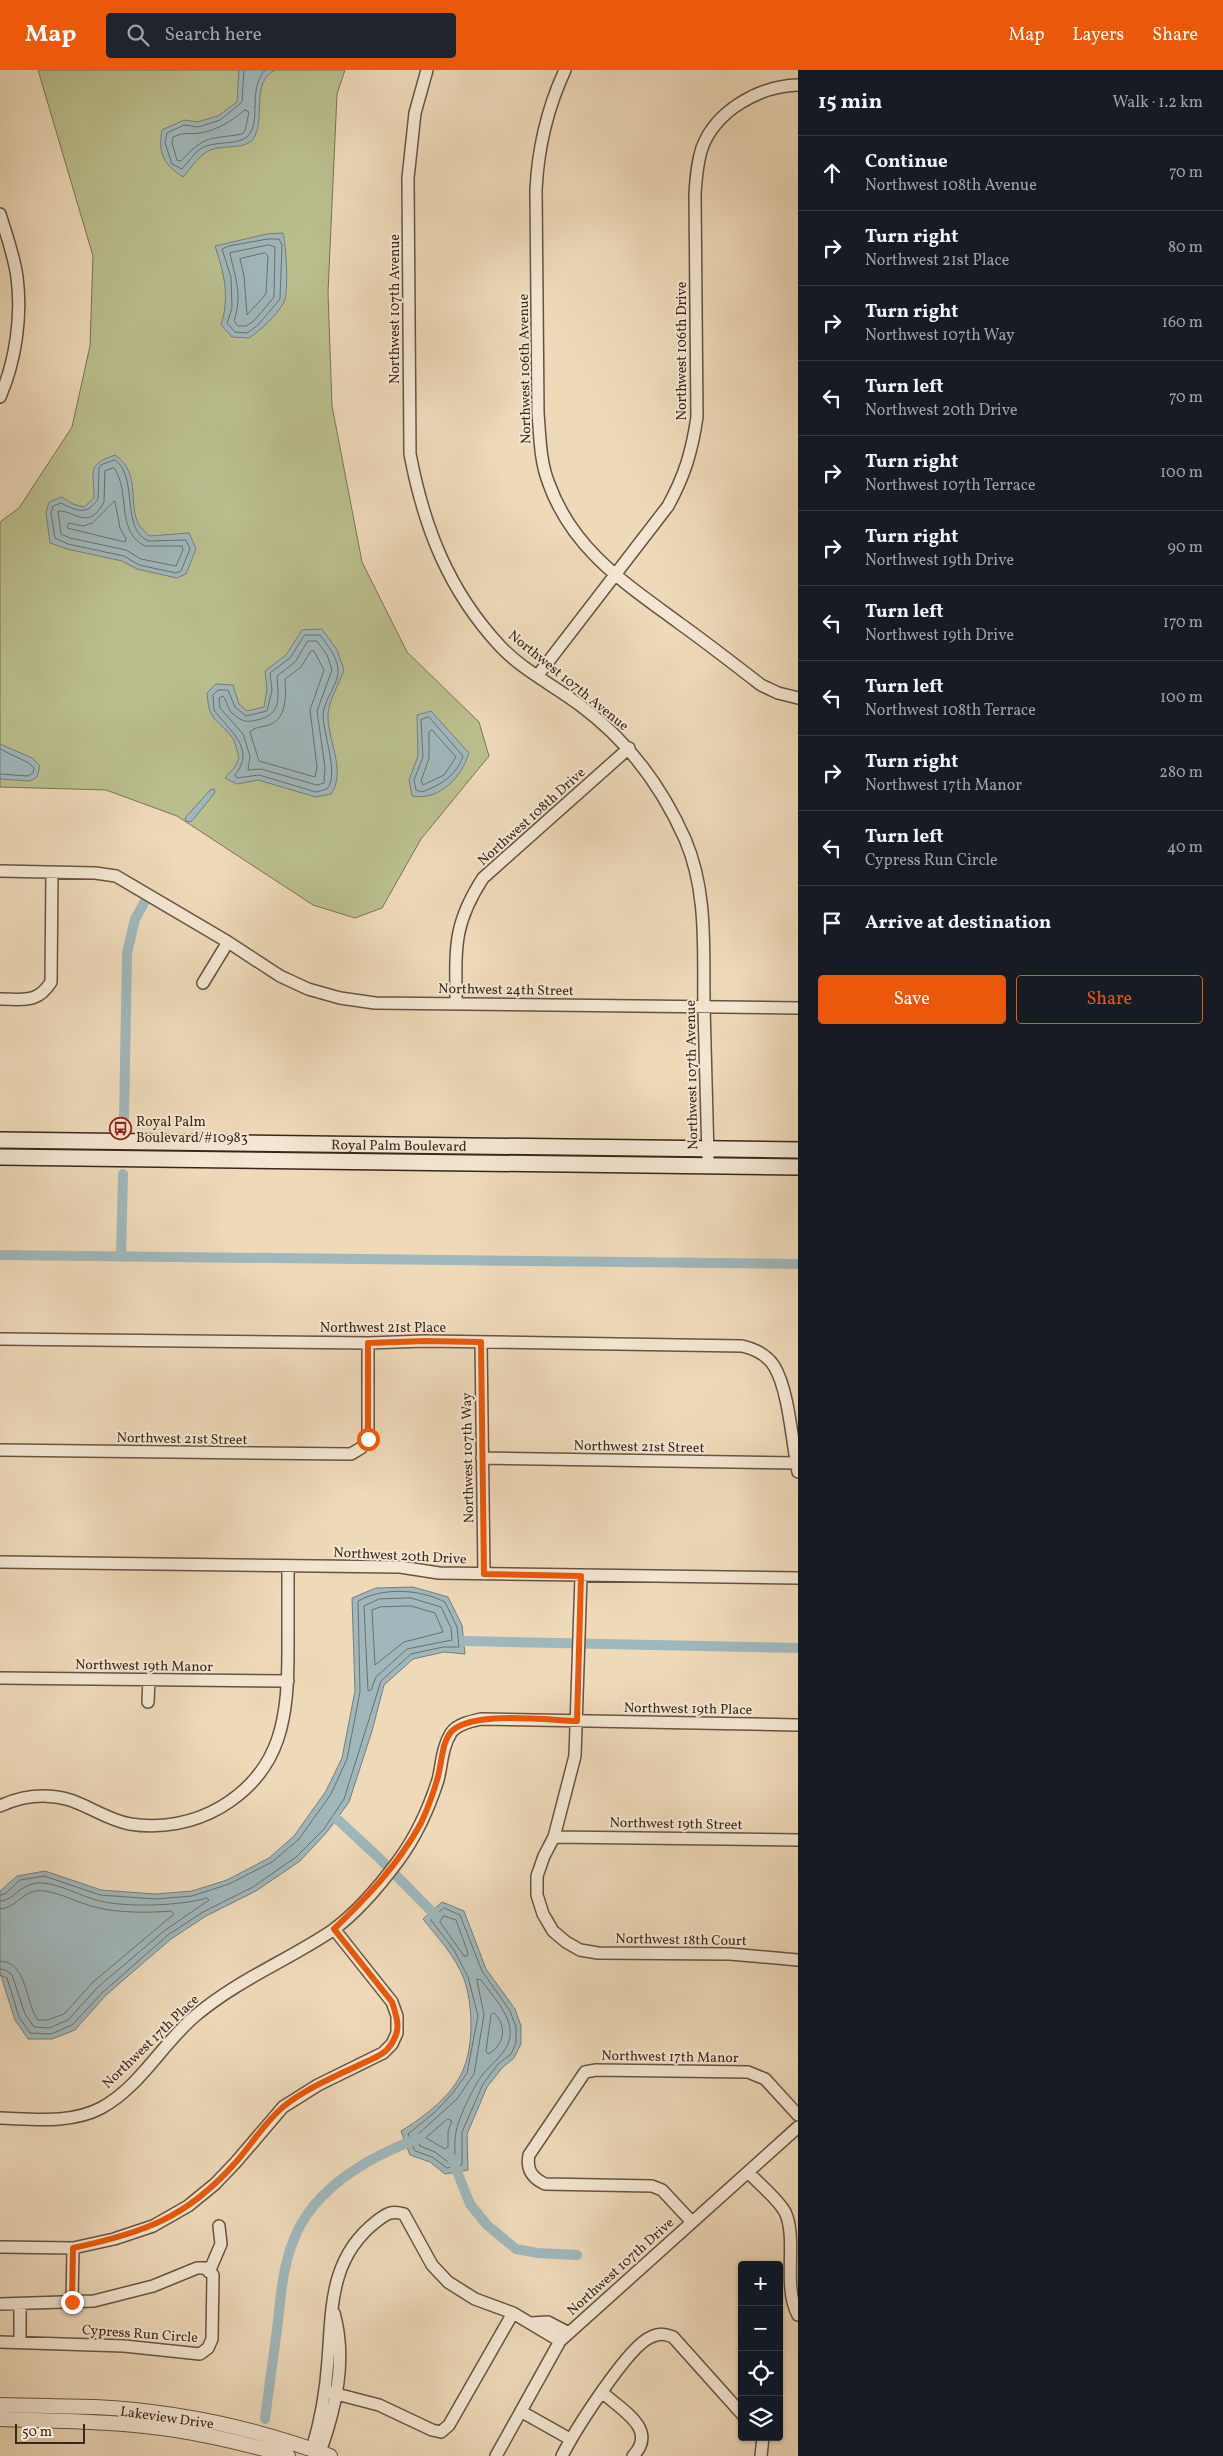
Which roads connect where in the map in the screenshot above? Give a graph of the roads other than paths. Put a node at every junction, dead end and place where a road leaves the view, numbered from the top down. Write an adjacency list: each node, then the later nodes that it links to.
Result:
1 (427, 70): 7 (street, Northwest 107th Avenue)
2 (566, 70): 6 (street, Northwest 106th Avenue)
3 (798, 85): 6 (street, Northwest 106th Drive)
4 (0, 214): 5 (street)
5 (0, 397)
6 (614, 576): 7 (street, Northwest 106th Drive); 8 (street, Northwest 106th Avenue)
7 (538, 676): 9 (street, Northwest 107th Avenue)
8 (798, 698)
9 (629, 748): 15 (street, Northwest 108th Drive); 16 (street, Northwest 107th Avenue)
10 (0, 871): 11 (street, Northwest 24th Street)
11 (52, 872): 12 (street, Northwest 24th Street); 14 (street)
12 (228, 942): 13 (street); 15 (street, Northwest 24th Street)
13 (203, 983)
14 (0, 999)
15 (456, 1003): 16 (street, Northwest 24th Street)
16 (704, 1007): 17 (street, Northwest 24th Street); 19 (street, Northwest 107th Avenue)
17 (798, 1008)
18 (0, 1140): 19 (main road, Royal Palm Boulevard)
19 (708, 1149): 20 (main road, Royal Palm Boulevard); 22 (street, Northwest 107th Avenue)
20 (798, 1150)
21 (0, 1157): 22 (main road, Royal Palm Boulevard)
22 (708, 1166): 23 (main road, Royal Palm Boulevard)
23 (798, 1168)
24 (0, 1339): 26 (street, Northwest 21st Place)
25 (481, 1342): 26 (street, Northwest 21st Place); 28 (street, Northwest 107th Way); 29 (street, Northwest 21st Place)
26 (368, 1343): 27 (street, Northwest 21st Street)
27 (0, 1450)
28 (482, 1458): 29 (street, Northwest 21st Street); 32 (street, Northwest 107th Way)
29 (797, 1468)
30 (0, 1562): 31 (street, Northwest 20th Drive)
31 (288, 1566): 32 (street, Northwest 20th Drive); 37 (street)
32 (484, 1574): 33 (street, Northwest 20th Drive)
33 (581, 1576): 34 (street, Northwest 20th Drive); 39 (street)
34 (798, 1578)
35 (0, 1678): 36 (street, Northwest 19th Manor)
36 (149, 1680): 37 (street, Northwest 19th Manor); 38 (street)
37 (288, 1681): 41 (street)
38 (148, 1702)
39 (577, 1721): 40 (street, Northwest 19th Place); 42 (street); 44 (street, Northwest 19th Place)
40 (798, 1725)
41 (0, 1806)
42 (554, 1837): 43 (street, Northwest 19th Street); 45 (street, Northwest 18th Court)
43 (798, 1840)
44 (334, 1929): 47 (street, Northwest 17th Place); 53 (street)
45 (798, 1960)
46 (798, 2115): 50 (street, Northwest 17th Manor)
47 (0, 2118)
48 (798, 2127): 49 (street, Northwest 107th Drive)
49 (748, 2172): 50 (street, Northwest 107th Drive); 60 (street)
50 (692, 2221): 62 (street, Northwest 107th Drive)
51 (219, 2226): 54 (street, Cypress Run Circle)
52 (0, 2247): 53 (street)
53 (73, 2248): 55 (street)
54 (210, 2272): 55 (street, Cypress Run Circle); 65 (street, Cypress Run Circle)
55 (72, 2302): 57 (street, Cypress Run Circle)
56 (0, 2304): 57 (street, Cypress Run Circle)
57 (20, 2304): 65 (street)
58 (332, 2309): 59 (street); 66 (street); 68 (street)
59 (513, 2312): 61 (street); 68 (street)
60 (798, 2315)
61 (532, 2323): 62 (street); 63 (street)
62 (569, 2333): 63 (street, Northwest 107th Drive)
63 (560, 2341): 71 (street, Northwest 107th Drive)
64 (0, 2342): 65 (street, Cypress Run Circle)
65 (20, 2342)
66 (325, 2391): 68 (street); 74 (street)
67 (602, 2392): 70 (street); 73 (street); 78 (street)
68 (338, 2394): 74 (street)
69 (0, 2405): 74 (street, Lakeview Drive)
70 (738, 2409)
71 (522, 2412): 73 (street); 76 (street, Northwest 107th Drive)
72 (0, 2419): 75 (street, Lakeview Drive)
73 (570, 2439): 77 (street)
74 (320, 2453)
75 (288, 2456)
76 (496, 2456)
77 (562, 2456)
78 (633, 2456)

